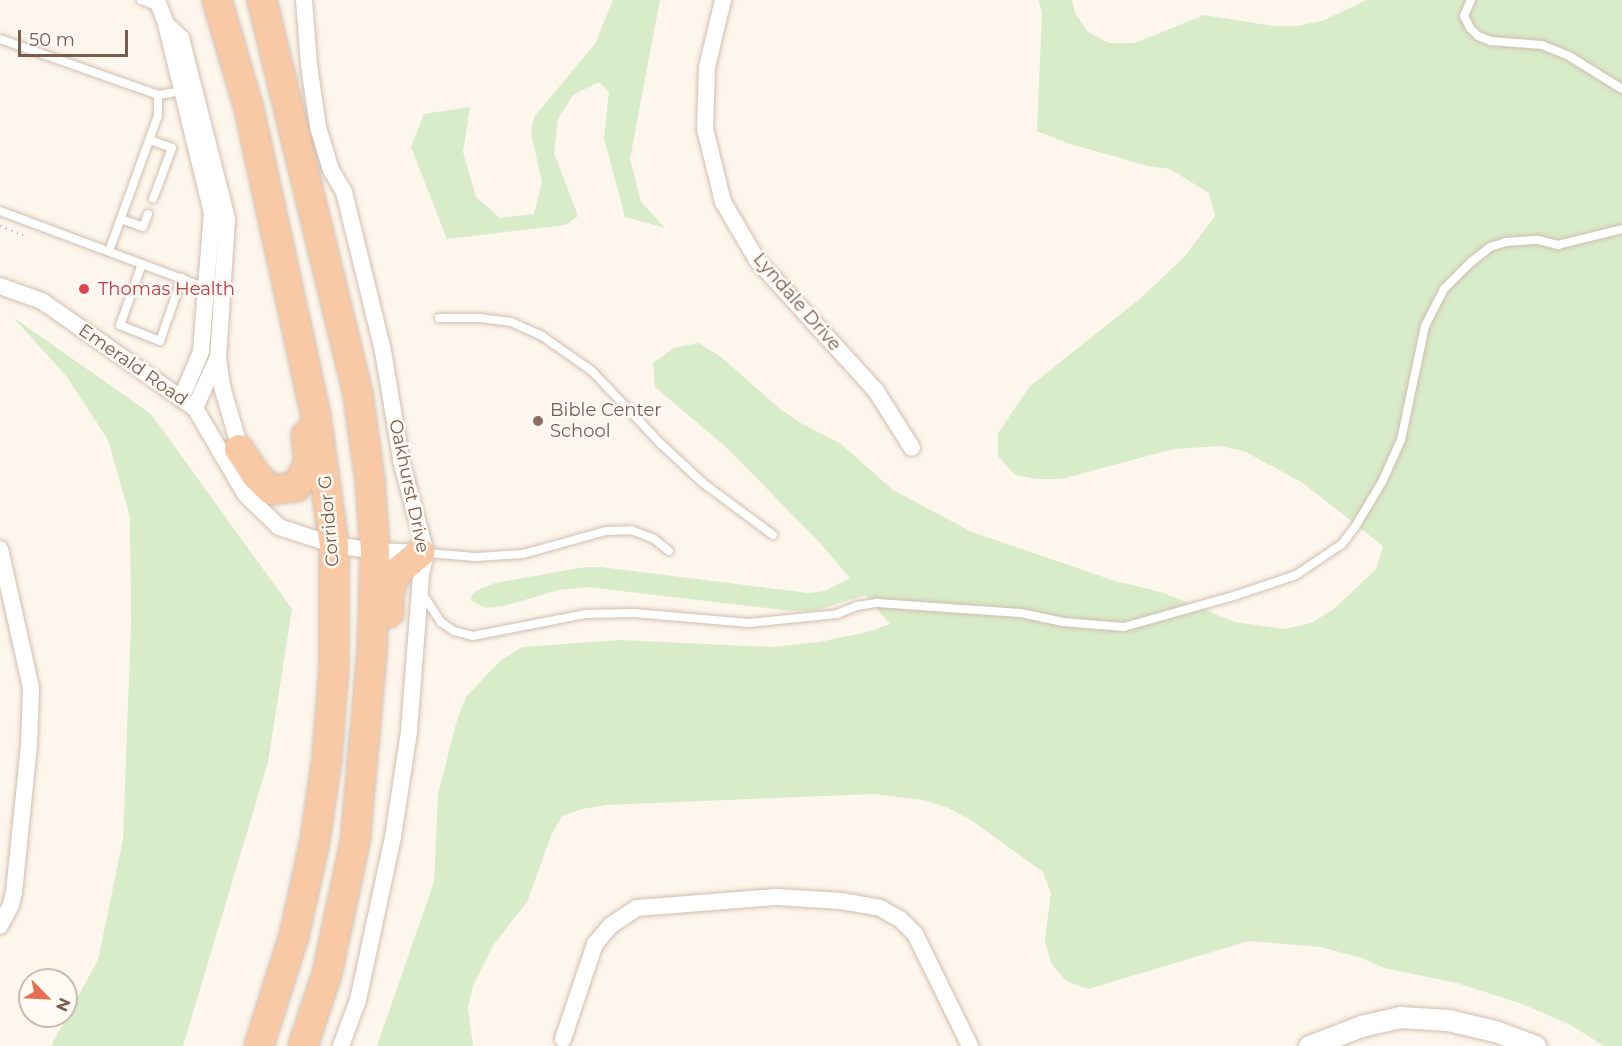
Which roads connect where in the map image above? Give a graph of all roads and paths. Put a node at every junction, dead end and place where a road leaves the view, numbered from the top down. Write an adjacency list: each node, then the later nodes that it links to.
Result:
1 (141, 0): 7 (lane)
2 (217, 0): 23 (highway, Corridor G)
3 (262, 0): 35 (highway)
4 (304, 0): 37 (street, Oakhurst Drive)
5 (723, 0): 29 (street, Lyndale Drive)
6 (1471, 0): 9 (lane)
7 (159, 4): 10 (street)
8 (0, 39): 11 (lane)
9 (1622, 89)
10 (188, 90): 11 (lane); 25 (street)
11 (158, 95): 12 (lane)
12 (150, 140): 13 (lane); 16 (lane)
13 (153, 199)
14 (0, 211): 20 (lane)
15 (148, 214): 16 (lane)
16 (121, 219): 20 (lane)
17 (0, 226): 19 (path)
18 (1622, 229): 38 (lane)
19 (23, 235)
20 (109, 251): 21 (lane)
21 (142, 264): 22 (lane); 22 (lane)
22 (182, 278): 25 (lane)
23 (287, 284): 30 (highway); 33 (highway, Corridor G)
24 (0, 286): 28 (street, Emerald Road)
25 (213, 290): 27 (street); 28 (street)
26 (439, 318): 32 (lane)
27 (218, 357): 28 (street); 30 (street)
28 (188, 404): 31 (street, Emerald Road)
29 (912, 448)
30 (239, 449): 31 (street)
31 (260, 509): 33 (street, Emerald Road)
32 (773, 535)
33 (334, 545): 35 (street, Emerald Road); 43 (highway, Corridor G)
34 (0, 549): 40 (street)
35 (375, 551): 37 (street, Emerald Road); 39 (highway)
36 (669, 551): 37 (lane)
37 (423, 553): 38 (street, Oakhurst Drive); 39 (highway)
38 (420, 590): 45 (street, Oakhurst Drive)
39 (360, 801): 44 (highway)
40 (0, 926)
41 (563, 1038): 46 (street)
42 (1498, 1038): 47 (street); 48 (street)
43 (259, 1046)
44 (303, 1046)
45 (341, 1046)
46 (970, 1046)
47 (1309, 1046)
48 (1535, 1046)

